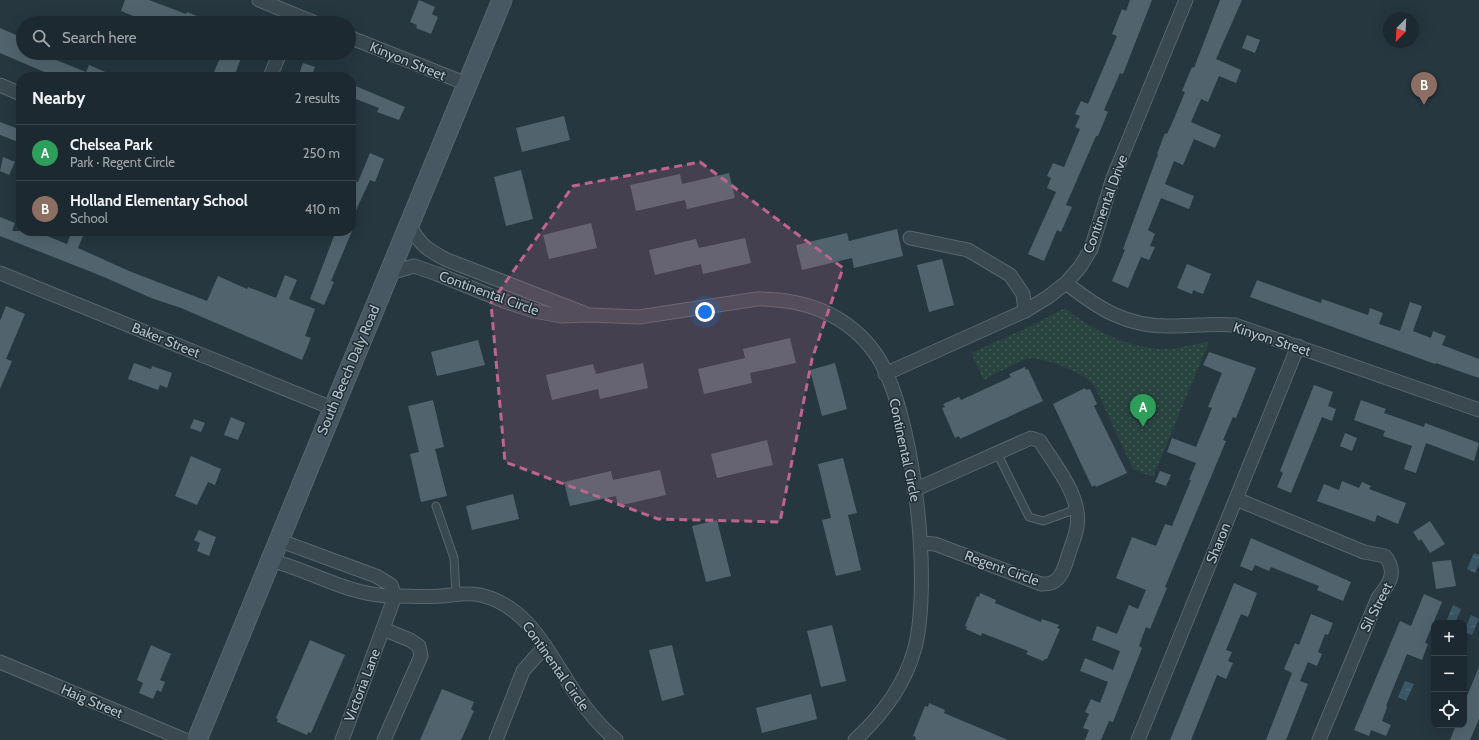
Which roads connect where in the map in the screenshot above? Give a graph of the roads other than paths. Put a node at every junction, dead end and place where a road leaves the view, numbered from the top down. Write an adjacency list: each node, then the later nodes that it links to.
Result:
1 (259, 0): 4 (street)
2 (502, 0): 8 (street, South Beech Daly Road)
3 (1186, 0): 15 (street, Continental Drive)
4 (288, 16)
5 (356, 40): 8 (street, Kinyon Street)
6 (277, 60): 7 (street)
7 (272, 72)
8 (467, 84): 11 (street, South Beech Daly Road)
9 (0, 85): 10 (street)
10 (16, 92)
11 (410, 226): 14 (street, South Beech Daly Road); 17 (street, Continental Circle)
12 (910, 238): 16 (street)
13 (0, 273): 20 (street, Baker Street)
14 (390, 273): 17 (street, Continental Circle); 20 (street, South Beech Daly Road)
15 (1066, 283): 16 (street, Continental Drive); 18 (street, Kinyon Street)
16 (1025, 311): 19 (street, Continental Drive)
17 (589, 315): 19 (street, Continental Circle)
18 (1298, 346): 21 (street, Kinyon Street); 24 (street, Sharon)
19 (885, 374): 23 (street, Continental Circle)
20 (332, 408): 27 (street, South Beech Daly Road)
21 (1479, 410)
22 (997, 453): 23 (street, Regent Circle); 26 (lane); 26 (street, Regent Circle)
23 (914, 490): 28 (street, Continental Circle)
24 (1236, 499): 42 (street, Sharon); 43 (street, Sil Street)
25 (436, 506): 30 (lane)
26 (1077, 509): 28 (street, Regent Circle)
27 (278, 540): 29 (street, South Beech Daly Road); 31 (street)
28 (921, 543): 41 (street, Continental Circle)
29 (270, 560): 31 (street, Continental Circle); 37 (street, South Beech Daly Road)
30 (456, 594): 31 (street, Continental Circle); 33 (street, Continental Circle)
31 (395, 596): 32 (street, Victoria Lane)
32 (383, 629): 38 (street, Victoria Lane); 39 (street)
33 (545, 646): 35 (street, Continental Circle); 40 (street)
34 (0, 662): 36 (street, Haig Street)
35 (610, 738)
36 (184, 740)
37 (197, 740)
38 (342, 740)
39 (384, 740)
40 (496, 740)
41 (855, 740)
42 (1138, 740)
43 (1319, 740)

